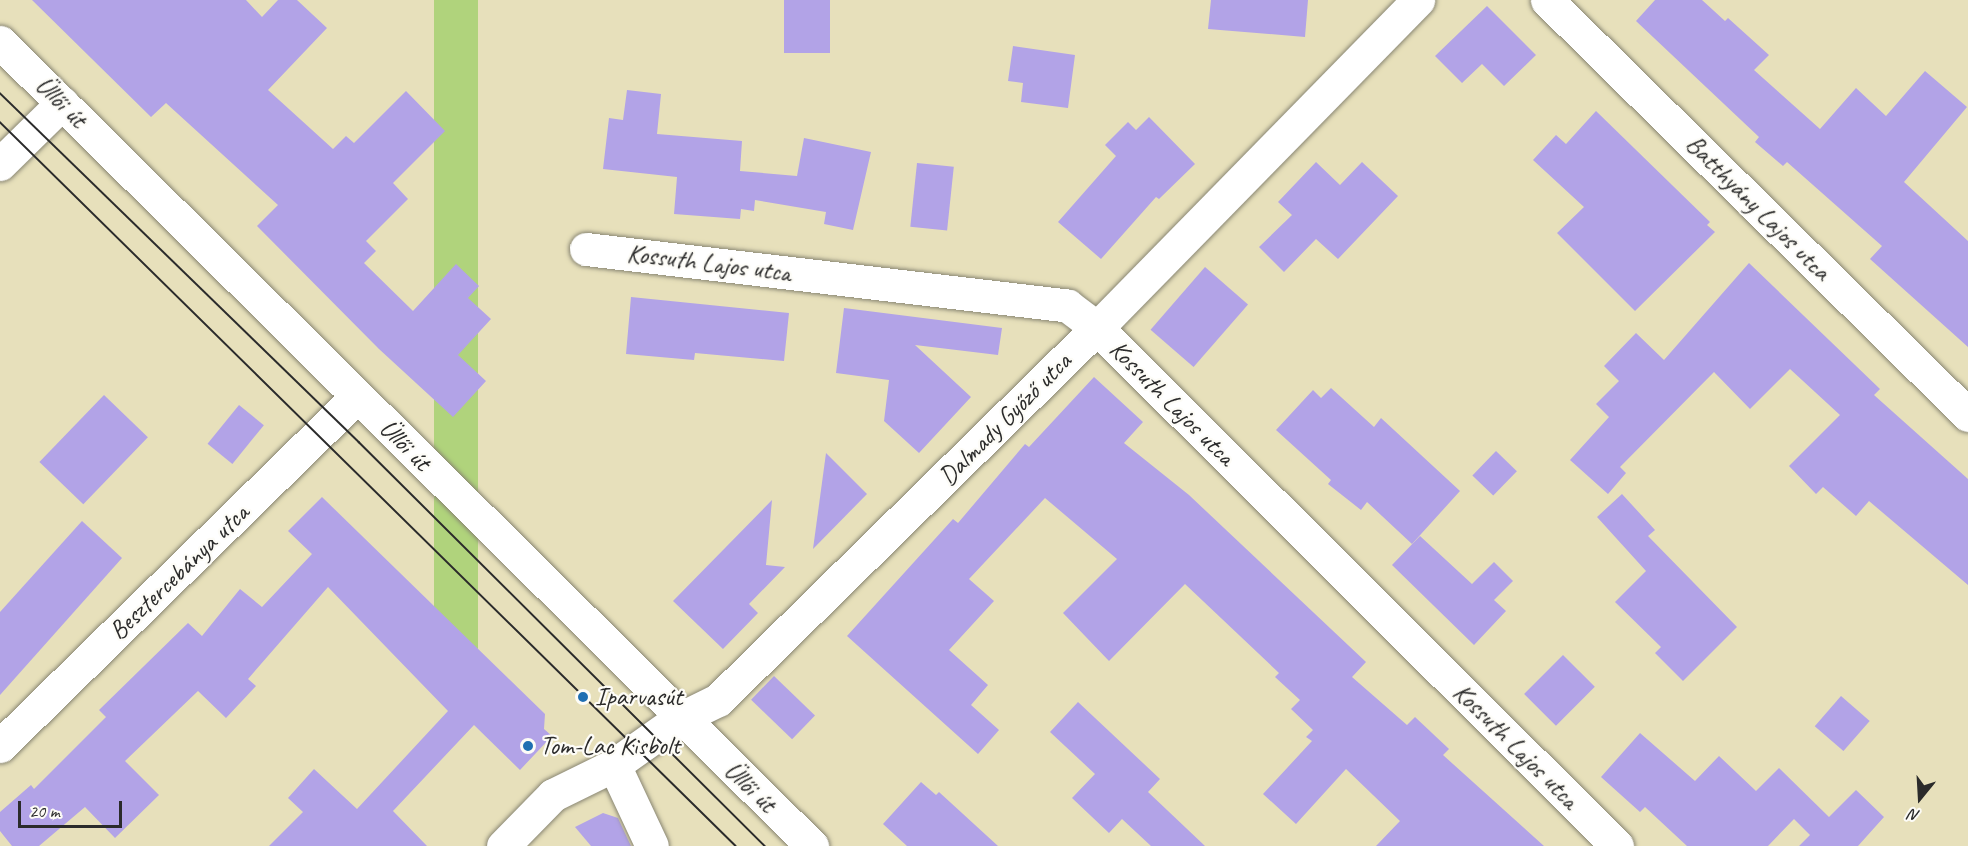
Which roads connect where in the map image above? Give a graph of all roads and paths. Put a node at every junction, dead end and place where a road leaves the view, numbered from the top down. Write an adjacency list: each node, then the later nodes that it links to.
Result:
1 (1418, 0): 7 (street, Dalmady Győző utca)
2 (1547, 0): 9 (street, Batthyány Lajos utca)
3 (0, 42): 4 (street, Üllői út)
4 (62, 103): 5 (street); 8 (street, Üllői út)
5 (0, 164)
6 (586, 249): 7 (street, Kossuth Lajos utca)
7 (1096, 328): 10 (street, Dalmady Győző utca); 16 (street, Kossuth Lajos utca)
8 (356, 397): 10 (street, Üllői út); 11 (street, Besztercebánya utca)
9 (1968, 415)
10 (679, 719): 12 (street, Dalmady Győző utca); 15 (street, Üllői út)
11 (0, 746)
12 (614, 765): 13 (street, Dalmady Győző utca); 14 (street)
13 (504, 846)
14 (652, 846)
15 (812, 846)
16 (1617, 846)

